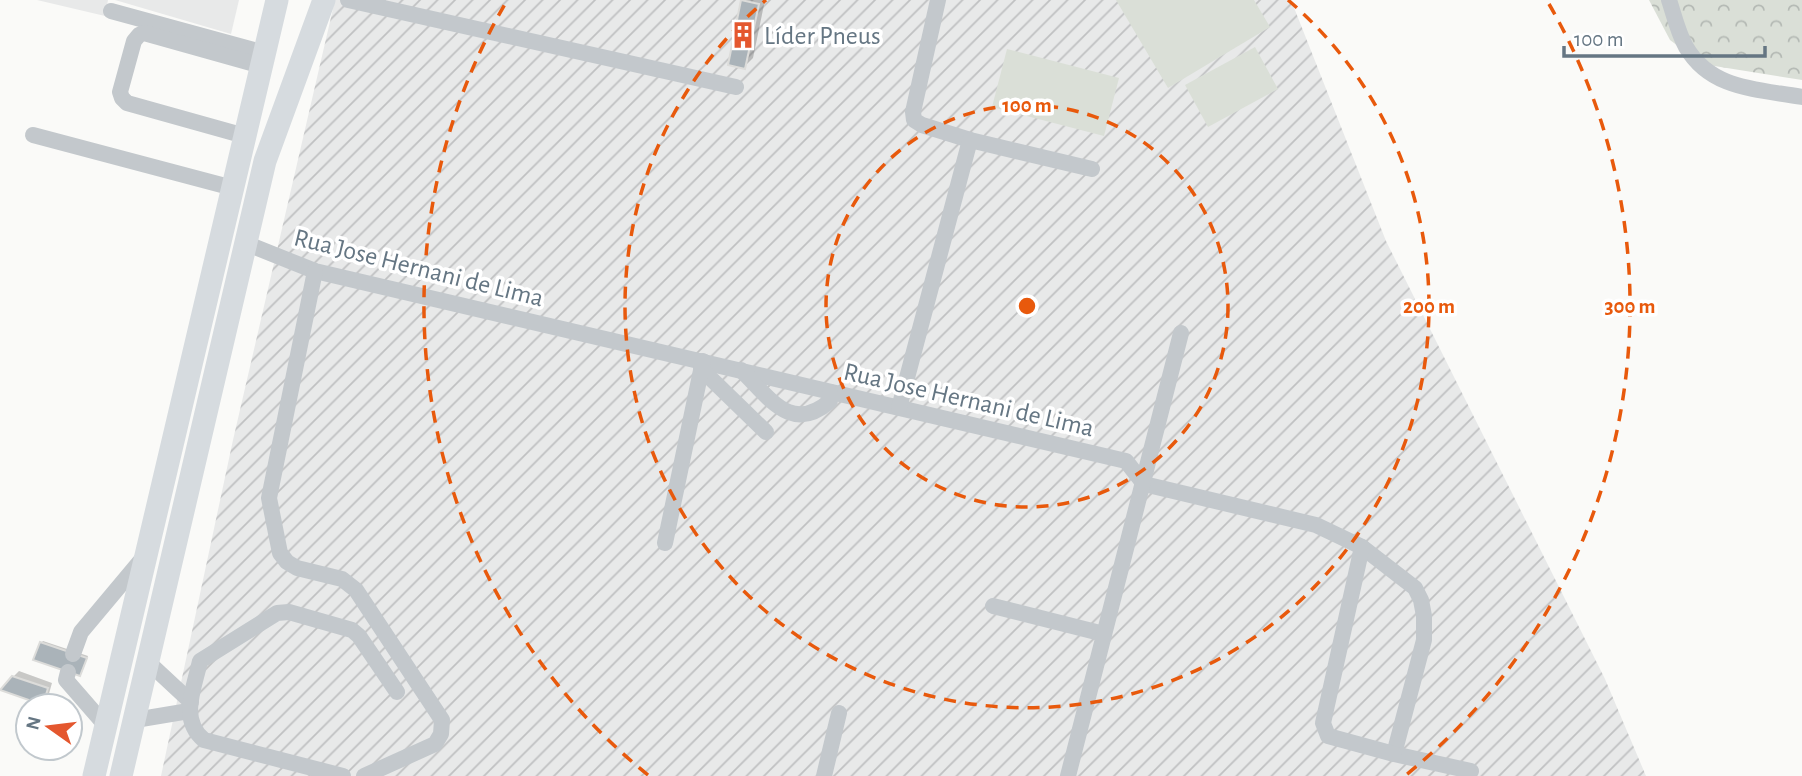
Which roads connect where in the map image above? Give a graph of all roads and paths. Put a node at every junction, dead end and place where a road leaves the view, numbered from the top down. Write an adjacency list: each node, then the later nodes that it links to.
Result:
1 (277, 0): 7 (highway)
2 (324, 0): 15 (highway)
3 (348, 0): 8 (street)
4 (938, 0): 12 (street)
5 (1670, 0): 9 (street)
6 (111, 11): 7 (street)
7 (263, 59): 11 (highway); 11 (street)
8 (736, 87)
9 (1802, 97)
10 (33, 135): 14 (street)
11 (245, 136): 14 (highway)
12 (970, 140): 13 (street); 21 (street)
13 (1091, 169)
14 (233, 188): 26 (highway)
15 (245, 243): 16 (street, Rua Jose Hernani de Lima); 30 (highway)
16 (315, 271): 18 (street, Rua Jose Hernani de Lima); 42 (street)
17 (1181, 333): 23 (street)
18 (702, 365): 19 (street, Rua Jose Hernani de Lima); 22 (street); 24 (street)
19 (739, 369): 20 (street, Rua Jose Hernani de Lima); 20 (street)
20 (830, 391): 21 (street, Rua Jose Hernani de Lima)
21 (899, 408): 23 (street, Rua Jose Hernani de Lima)
22 (766, 432)
23 (1144, 484): 25 (street); 28 (street)
24 (665, 542)
25 (1362, 547): 37 (street); 37 (street)
26 (147, 554): 29 (street); 36 (highway)
27 (993, 606): 28 (street)
28 (1104, 634): 44 (street)
29 (73, 654)
30 (148, 662): 33 (street); 35 (highway)
31 (68, 672): 36 (street)
32 (397, 692): 33 (street)
33 (190, 707): 35 (street); 41 (street)
34 (839, 713): 43 (street)
35 (135, 720): 40 (highway)
36 (106, 726): 39 (highway)
37 (1394, 754): 38 (street)
38 (1471, 771)
39 (94, 776)
40 (121, 776)
41 (343, 776)
42 (364, 776)
43 (824, 776)
44 (1068, 776)

